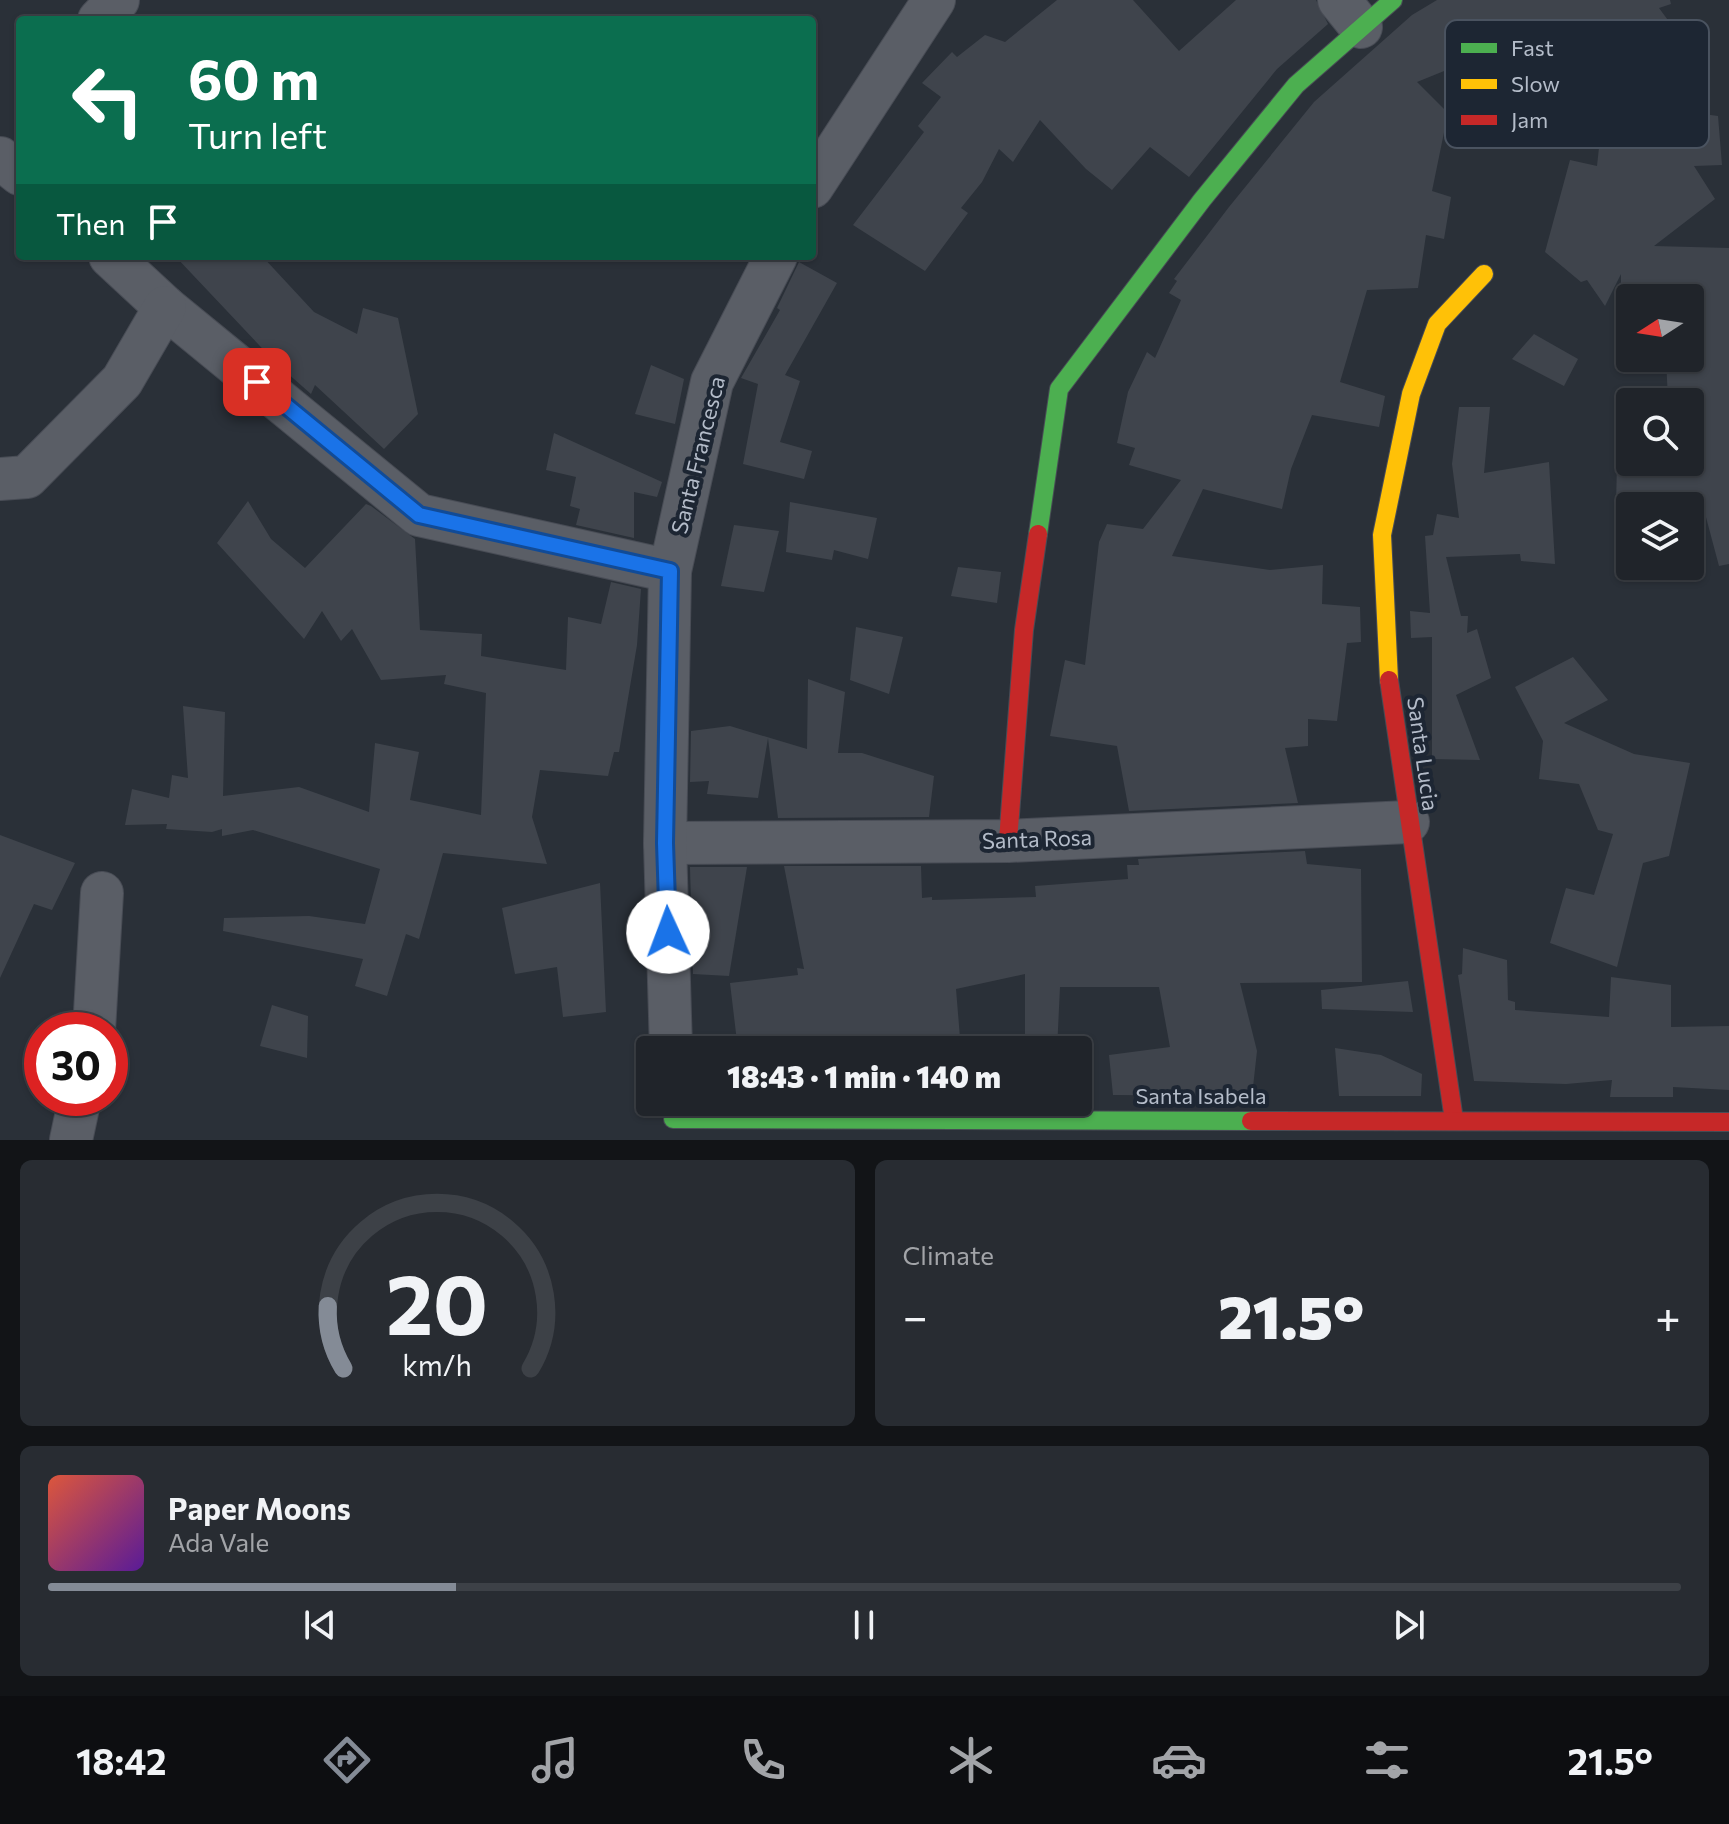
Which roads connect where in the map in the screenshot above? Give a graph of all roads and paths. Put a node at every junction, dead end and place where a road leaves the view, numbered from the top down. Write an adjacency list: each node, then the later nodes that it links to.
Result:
1 (118, 0): 5 (street)
2 (934, 0): 6 (street)
3 (1393, 0): 4 (street)
4 (1350, 14): 14 (street)
5 (103, 16)
6 (816, 181)
7 (114, 260): 10 (street)
8 (774, 260): 12 (street, Santa Francesca)
9 (1484, 274): 13 (street, Santa Lucia)
10 (165, 307): 11 (street); 12 (street)
11 (0, 479)
12 (670, 571): 15 (street, Santa Francesca)
13 (1408, 822): 14 (street, Santa Rosa); 21 (street, Santa Lucia)
14 (1008, 841): 15 (street, Santa Rosa)
15 (665, 843): 18 (street, Santa Francesca)
16 (102, 893): 17 (street)
17 (95, 1012)
18 (671, 1036)
19 (76, 1116): 23 (street)
20 (673, 1120): 21 (street, Santa Isabela)
21 (1454, 1120): 22 (street, Santa Isabela)
22 (1729, 1122)
23 (71, 1140)

